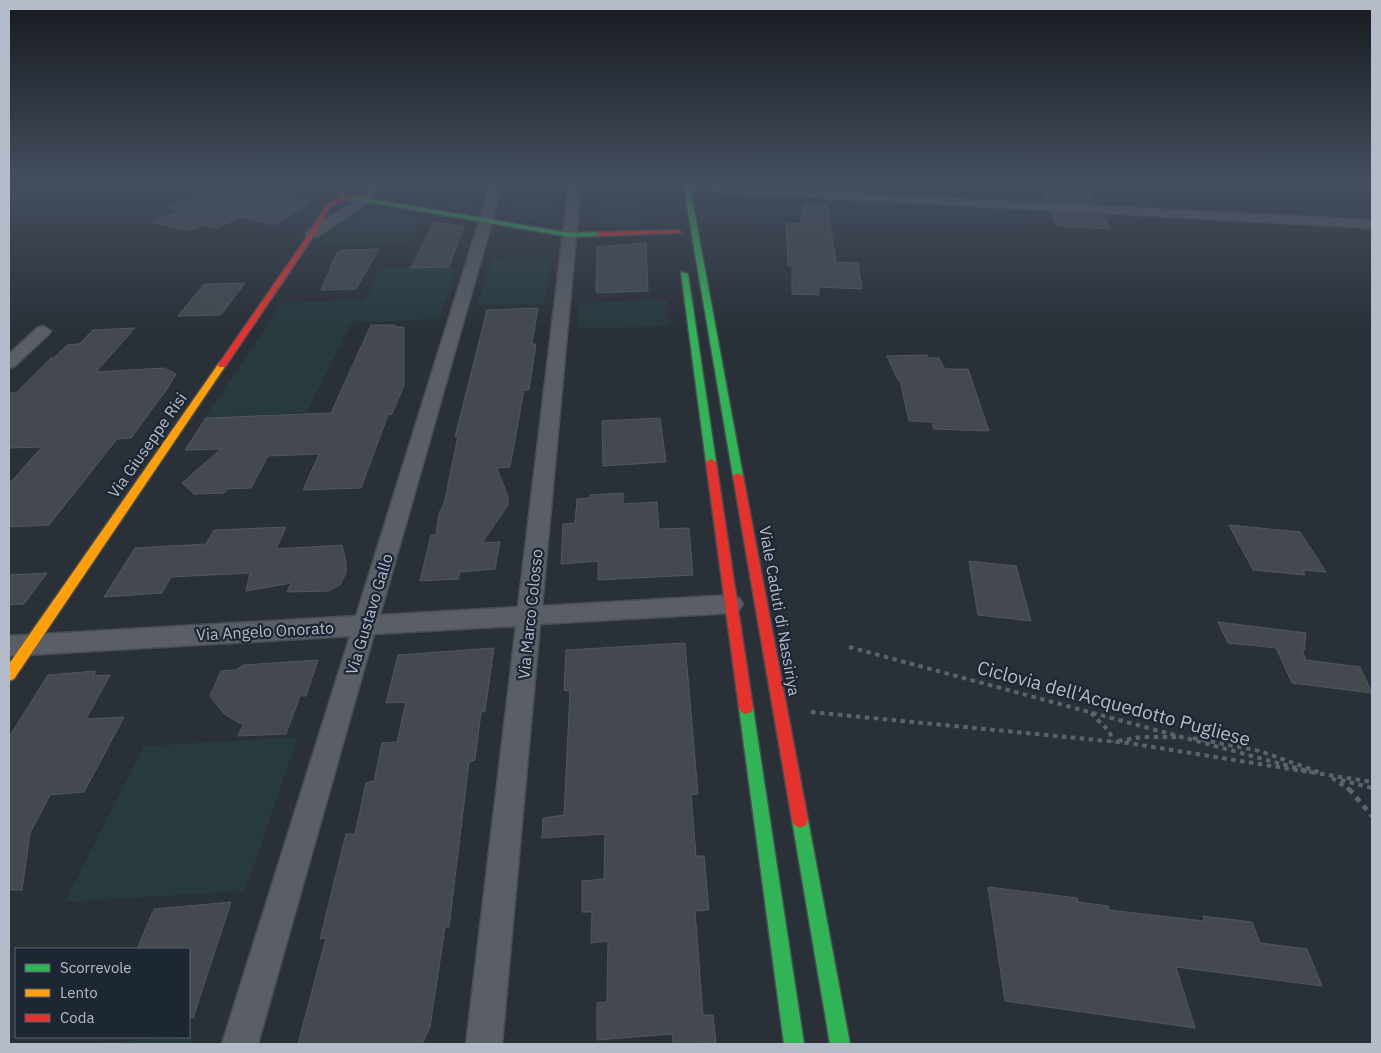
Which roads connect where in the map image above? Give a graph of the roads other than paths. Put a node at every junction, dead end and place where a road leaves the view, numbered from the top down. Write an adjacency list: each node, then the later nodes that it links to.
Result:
1 (315, 232): 6 (street, Via Giuseppe Risi)
2 (481, 232): 13 (street, Via Gustavo Gallo)
3 (552, 232): 7 (main road)
4 (694, 232): 19 (main road, Viale Caduti di Nassiriya)
5 (678, 233): 7 (main road)
6 (312, 234): 14 (main road, Via Giuseppe Risi)
7 (570, 235): 12 (street, Via Marco Colosso)
8 (682, 262): 11 (main road)
9 (43, 331): 10 (street)
10 (9, 363)
11 (731, 604): 12 (street, Via Angelo Onorato); 18 (main road)
12 (529, 615): 13 (street, Via Angelo Onorato); 17 (street, Via Marco Colosso)
13 (365, 625): 14 (street, Via Angelo Onorato); 16 (street, Via Gustavo Gallo)
14 (19, 645): 15 (main road, Via Giuseppe Risi)
15 (9, 675)
16 (240, 1044)
17 (484, 1044)
18 (794, 1044)
19 (840, 1044)

